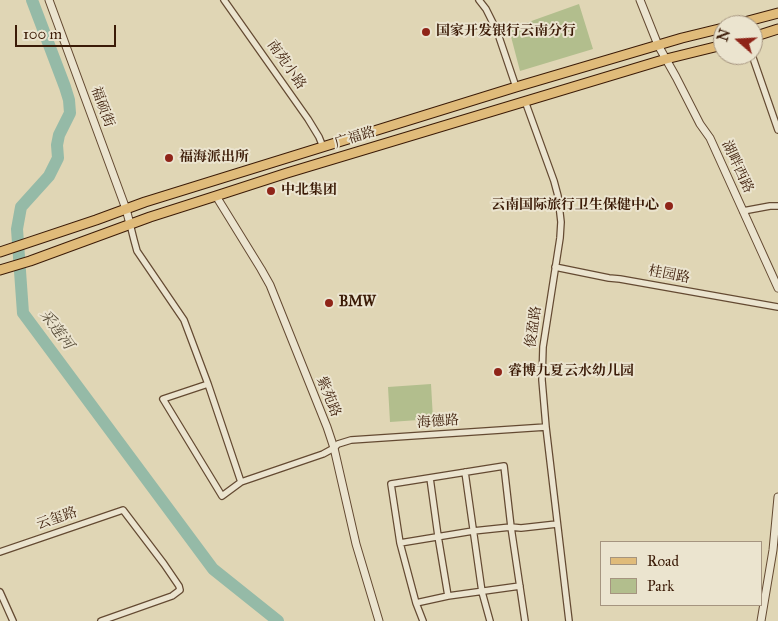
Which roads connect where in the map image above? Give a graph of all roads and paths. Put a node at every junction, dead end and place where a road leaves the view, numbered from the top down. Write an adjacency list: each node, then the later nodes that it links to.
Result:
1 (49, 0): 20 (street, 福硕街)
2 (224, 0): 17 (street, 南苑小路)
3 (479, 0): 14 (street)
4 (640, 0): 10 (street, 湖畔西路)
5 (778, 13): 6 (main road)
6 (763, 17)
7 (778, 30): 9 (main road)
8 (713, 31): 10 (main road, 广福路)
9 (763, 34)
10 (658, 45): 12 (street, 湖畔西路); 14 (main road, 广福路)
11 (713, 47): 12 (main road, 广福路)
12 (666, 59): 15 (main road, 广福路); 21 (street, 湖畔西路)
13 (755, 65): 16 (street)
14 (516, 87): 17 (main road, 广福路)
15 (525, 101): 18 (main road, 广福路); 24 (street, 俊盈路)
16 (778, 130)
17 (322, 147): 20 (main road, 广福路)
18 (216, 196): 22 (main road, 广福路); 30 (street, 紫苑路)
19 (778, 206): 21 (street)
20 (126, 209): 22 (street, 福硕街); 23 (main road, 广福路)
21 (743, 211): 26 (street, 湖畔西路)
22 (130, 224): 25 (main road, 广福路); 28 (street)
23 (1, 251)
24 (556, 267): 27 (street, 桂园路); 29 (street, 俊盈路)
25 (4, 269)
26 (778, 288)
27 (778, 307)
28 (208, 384): 33 (street); 33 (street, 海德路)
29 (546, 427): 30 (street, 海德路); 35 (street, 俊盈路)
30 (334, 448): 33 (street, 海德路); 49 (street, 紫苑路)
31 (465, 472): 32 (street); 36 (street); 37 (street)
32 (430, 478): 38 (street); 39 (street)
33 (241, 482)
34 (778, 497): 41 (street)
35 (557, 524): 36 (street); 53 (street, 俊盈路)
36 (511, 527): 37 (street); 42 (street)
37 (473, 531): 38 (street); 44 (street)
38 (438, 536): 39 (street); 45 (street)
39 (400, 543): 46 (street)
40 (0, 552): 48 (street, 云玺路)
41 (776, 553): 54 (street)
42 (520, 586): 44 (street); 52 (street)
43 (0, 592): 47 (street)
44 (482, 592): 45 (street); 51 (street)
45 (448, 596): 46 (street)
46 (416, 603): 50 (street)
47 (13, 621)
48 (101, 621)
49 (379, 621)
50 (423, 621)
51 (490, 621)
52 (525, 621)
53 (569, 621)
54 (761, 621)

